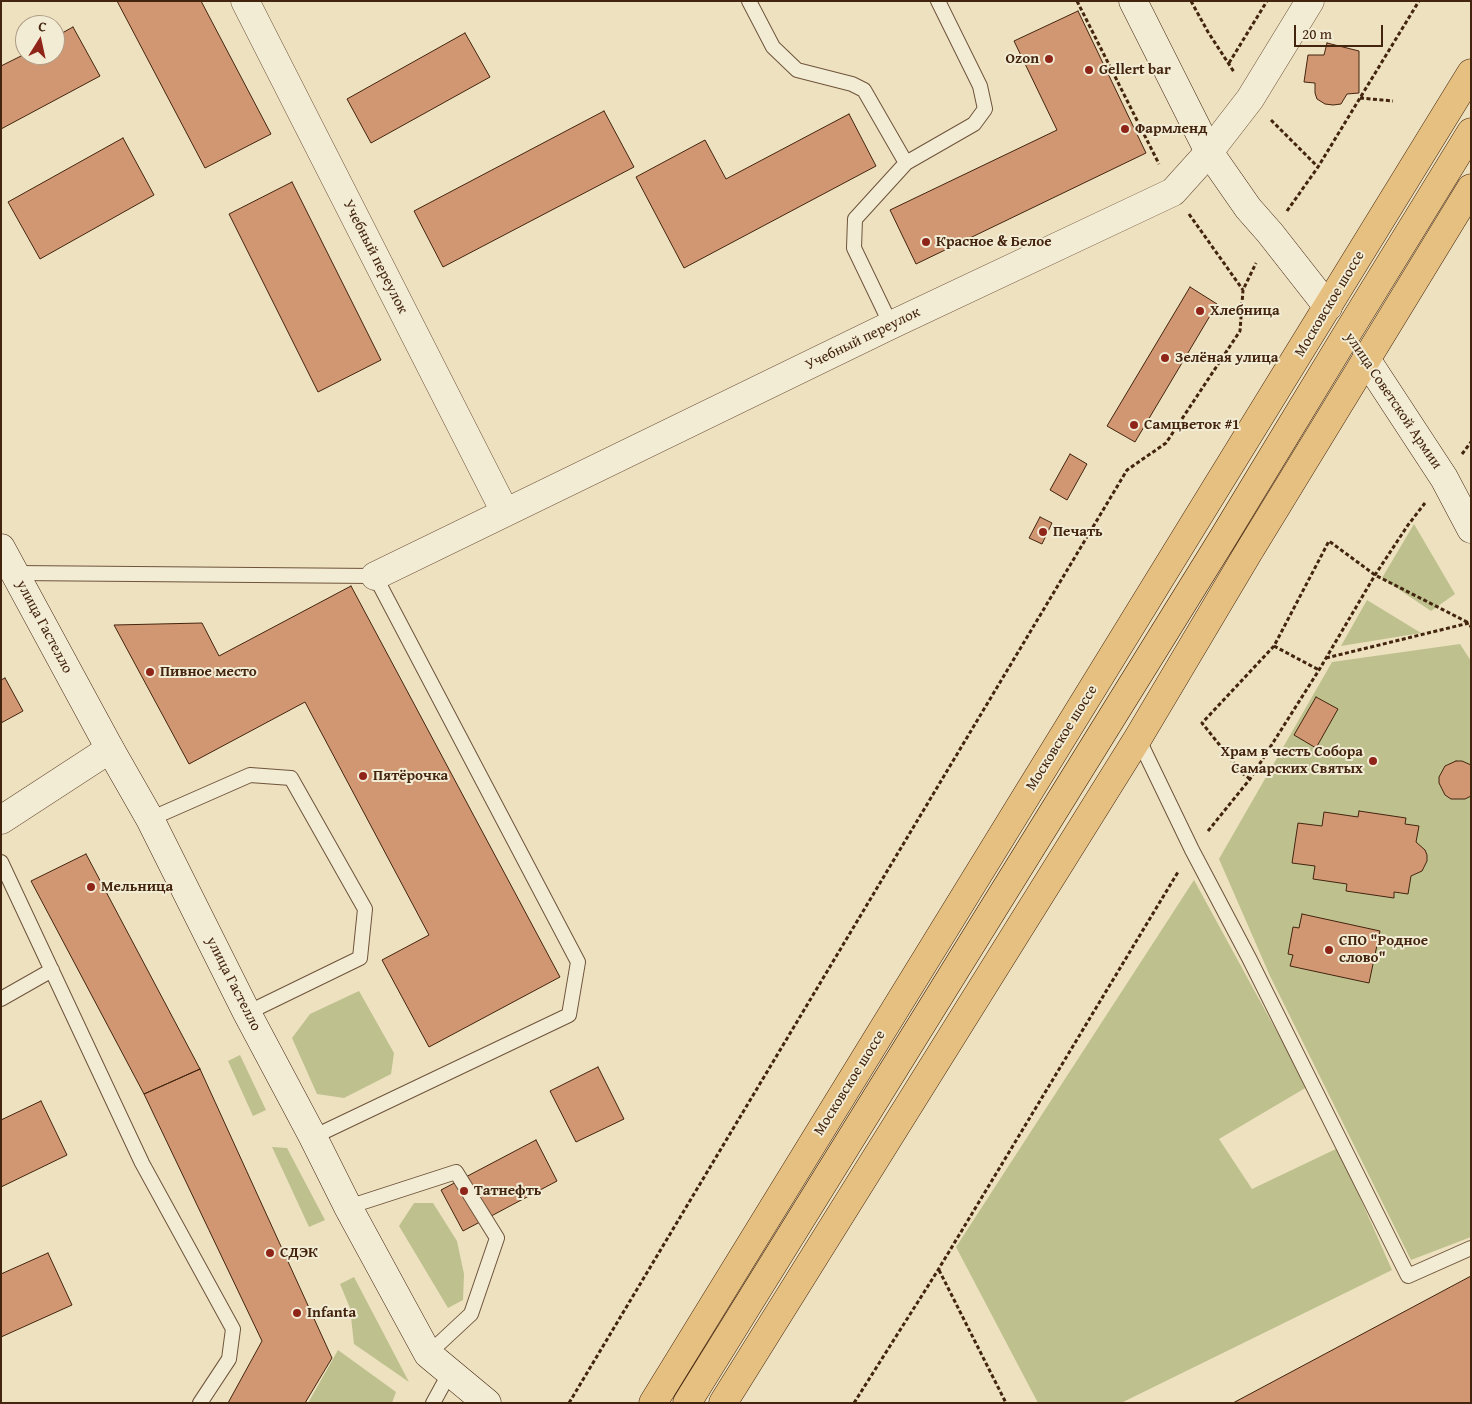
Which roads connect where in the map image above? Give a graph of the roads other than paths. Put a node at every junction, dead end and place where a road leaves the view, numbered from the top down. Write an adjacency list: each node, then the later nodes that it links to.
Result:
1 (245, 1): 15 (street, Учебный переулок)
2 (749, 1): 9 (lane)
3 (938, 1): 9 (lane)
4 (1133, 1): 8 (street, улица Советской Армии)
5 (1310, 1): 8 (street, Учебный переулок)
6 (1471, 73): 11 (main road, Московское шоссе)
7 (1471, 132): 13 (main road, Московское шоссе)
8 (1209, 152): 11 (street, улица Советской Армии); 12 (street, Учебный переулок)
9 (906, 163): 12 (lane)
10 (1471, 188): 14 (main road)
11 (1328, 307): 13 (main road, улица Советской Армии); 36 (main road, Московское шоссе)
12 (891, 325): 15 (street, Учебный переулок)
13 (1348, 332): 14 (main road, улица Советской Армии); 37 (main road, Московское шоссе)
14 (1366, 359): 16 (street, улица Советской Армии); 20 (main road)
15 (505, 512): 19 (street, Учебный переулок)
16 (1471, 529)
17 (1, 548): 18 (street, улица Гастелло)
18 (15, 573): 19 (lane); 21 (street, улица Гастелло)
19 (376, 576): 28 (lane)
20 (1138, 738): 30 (lane); 38 (main road)
21 (110, 749): 22 (street, улица Гастелло); 23 (street)
22 (150, 819): 27 (street, улица Гастелло); 27 (lane)
23 (1, 820)
24 (1, 862): 25 (lane)
25 (52, 970): 26 (lane); 33 (lane)
26 (1, 999)
27 (247, 1013): 28 (street, улица Гастелло)
28 (313, 1137): 29 (street, улица Гастелло)
29 (348, 1207): 31 (street, улица Гастелло); 31 (lane)
30 (1471, 1248)
31 (428, 1354): 32 (street, улица Гастелло)
32 (450, 1372): 34 (lane); 35 (street, улица Гастелло)
33 (200, 1403)
34 (433, 1403)
35 (487, 1403)
36 (653, 1403)
37 (687, 1403)
38 (723, 1403)

